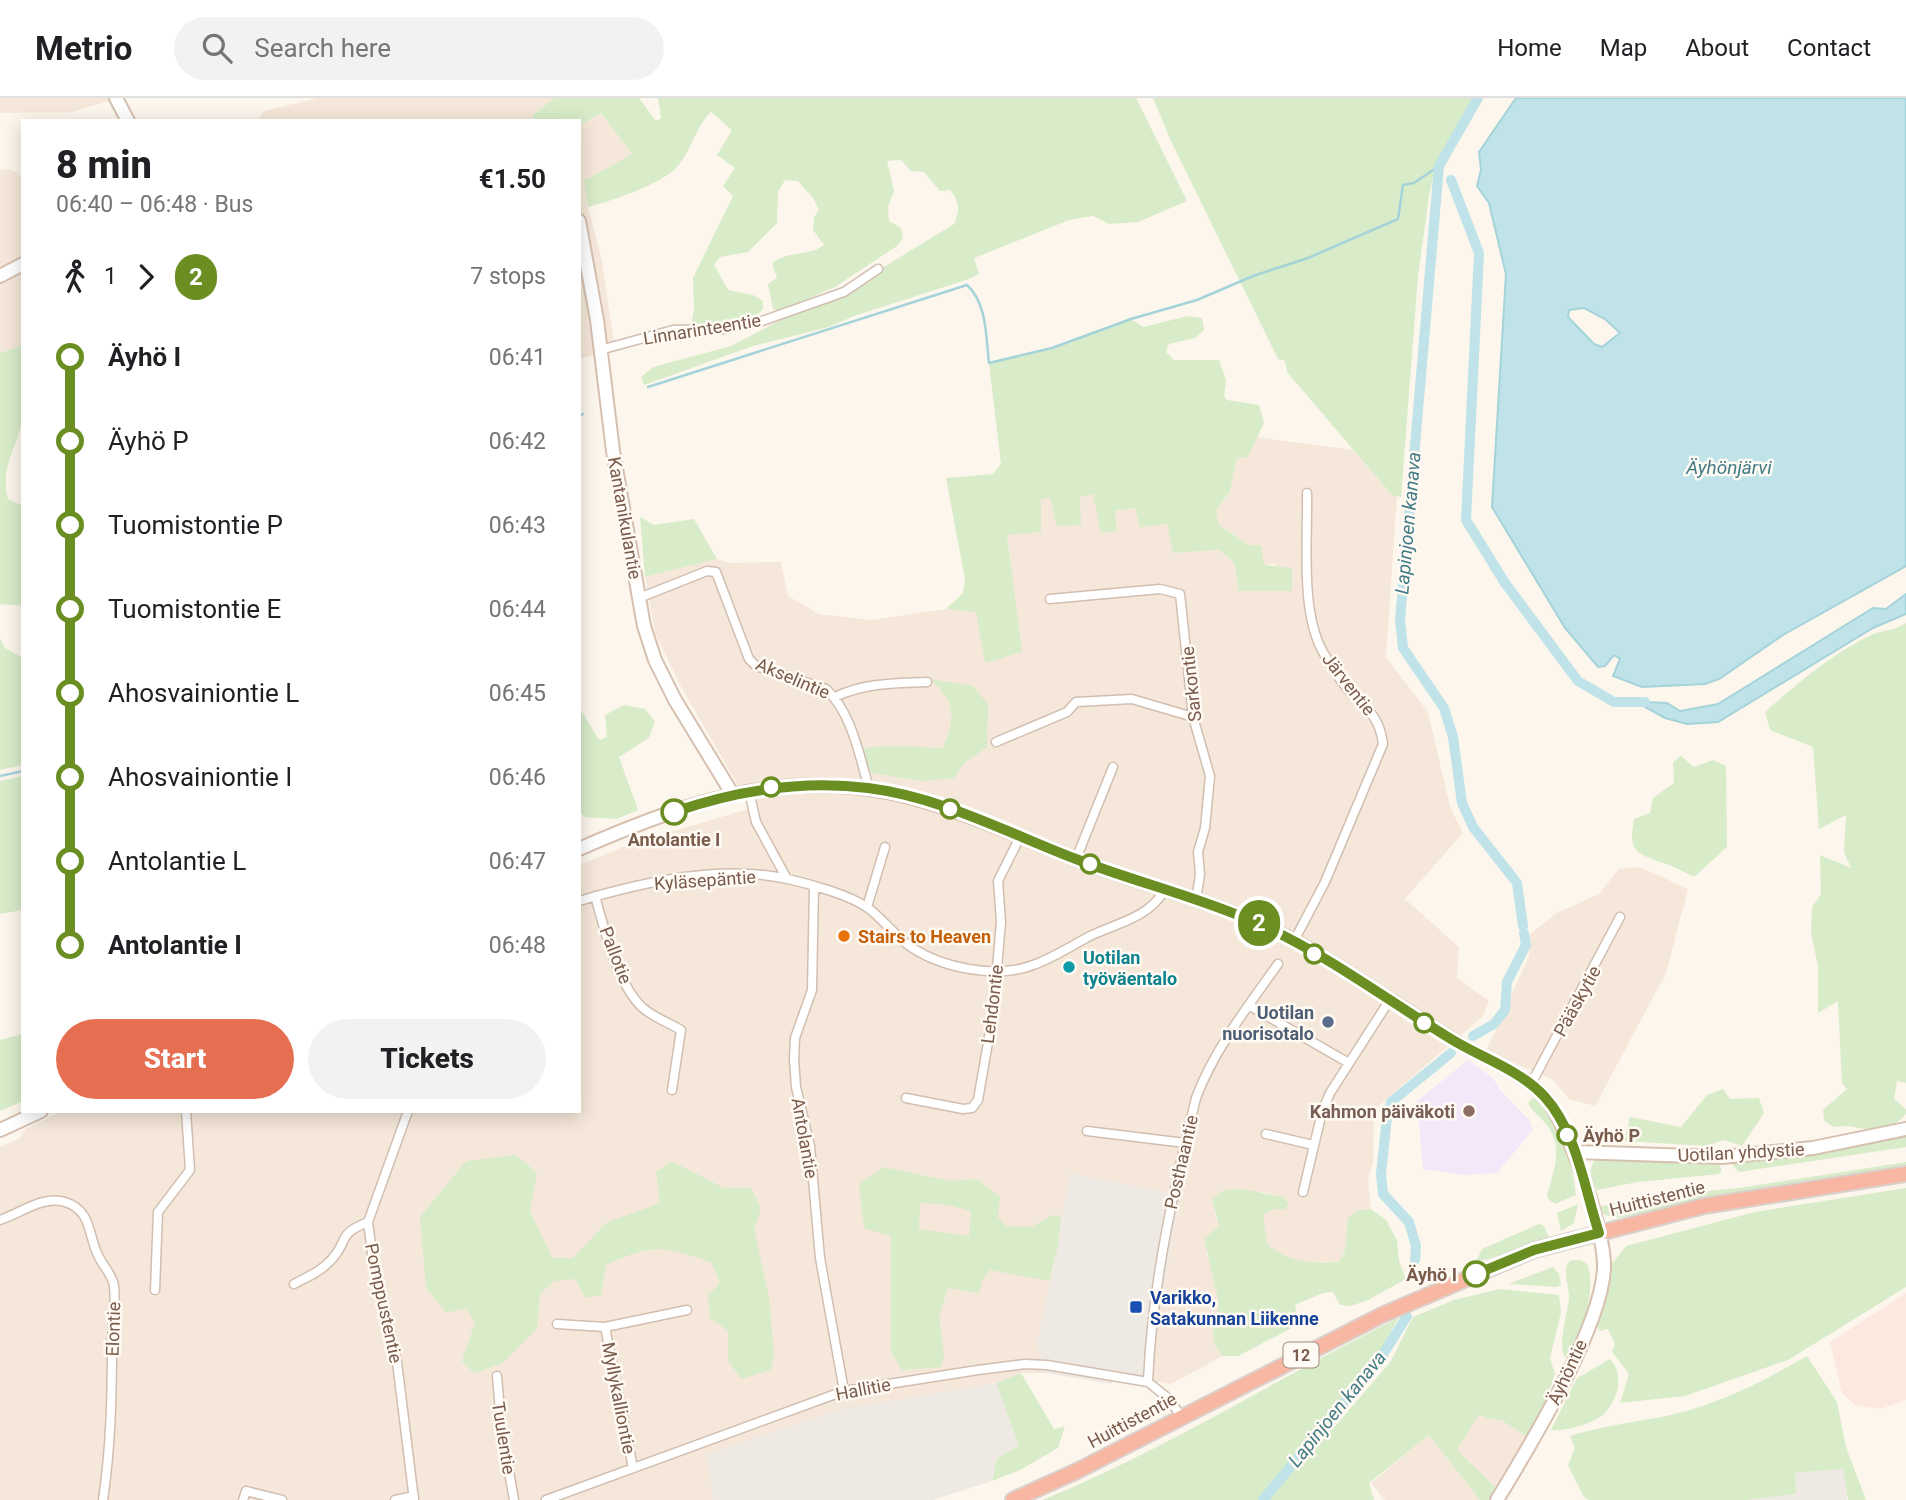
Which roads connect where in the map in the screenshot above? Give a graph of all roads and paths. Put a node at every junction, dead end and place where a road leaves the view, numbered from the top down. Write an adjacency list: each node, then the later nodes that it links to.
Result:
1 (116, 98): 2 (main road)
2 (127, 119)
3 (581, 229): 7 (main road, Kantanikulantie)
4 (21, 265): 6 (main road)
5 (878, 269): 7 (street, Linnarinteentie)
6 (0, 276)
7 (600, 350): 9 (main road, Kantanikulantie)
8 (1307, 493): 31 (street, Järventie)
9 (639, 598): 12 (street, Akselintie); 18 (main road, Kantanikulantie)
10 (1051, 599): 13 (street, Sarkontie)
11 (927, 681): 12 (street, Akselintie)
12 (835, 697): 16 (street)
13 (1193, 717): 14 (street); 28 (street, Sarkontie)
14 (996, 742)
15 (1113, 768): 22 (street)
16 (869, 788): 17 (main road, Äyhöntie); 19 (main road, Äyhöntie)
17 (749, 791): 18 (main road, Äyhöntie); 23 (street)
18 (733, 794): 21 (main road, Äyhöntie)
19 (1020, 837): 22 (main road, Äyhöntie); 33 (street, Lehdontie)
20 (885, 847): 29 (street)
21 (581, 848)
22 (1076, 859): 25 (main road, Äyhöntie)
23 (787, 879): 24 (street, Kyläsepäntie); 26 (street, Kyläsepäntie)
24 (814, 887): 29 (street, Kyläsepäntie); 62 (street, Antolantie)
25 (1164, 891): 28 (main road, Äyhöntie); 33 (street, Kyläsepäntie)
26 (595, 897): 27 (street, Kyläsepäntie); 38 (street, Pallotie)
27 (581, 900)
28 (1196, 901): 31 (main road, Äyhöntie)
29 (867, 907): 33 (street, Kyläsepäntie)
30 (1620, 917): 37 (street, Pääskytie)
31 (1294, 941): 34 (main road, Äyhöntie)
32 (1278, 964): 35 (street, Posthaantie)
33 (997, 971): 39 (street, Lehdontie)
34 (1389, 1001): 36 (street); 37 (main road, Äyhöntie)
35 (1250, 1006): 36 (street); 47 (street, Posthaantie)
36 (1347, 1062): 48 (street)
37 (1531, 1084): 49 (main road, Äyhöntie)
38 (672, 1090)
39 (906, 1098)
40 (37, 1113): 44 (main road)
41 (186, 1113): 56 (street)
42 (407, 1113): 53 (street, Pomppustentie)
43 (1906, 1129): 49 (main road, Uotilan yhdystie)
44 (0, 1130)
45 (1087, 1130): 47 (street)
46 (1266, 1134): 48 (street)
47 (1185, 1143): 61 (street, Posthaantie)
48 (1313, 1144): 51 (street)
49 (1575, 1152): 54 (main road, Äyhöntie)
50 (1906, 1174): 54 (highway, Huittistentie / 12)
51 (1303, 1192)
52 (0, 1220): 66 (street, Elontie)
53 (368, 1222): 55 (street); 65 (street, Pomppustentie)
54 (1599, 1233): 63 (highway, Huittistentie / 12); 73 (main road, Äyhöntie)
55 (294, 1284)
56 (155, 1290)
57 (687, 1310): 59 (street, Myllykalliontie)
58 (557, 1324): 59 (street)
59 (606, 1327): 64 (street, Myllykalliontie)
60 (497, 1376): 70 (street, Tuulentie)
61 (1148, 1382): 62 (street, Hallitie); 63 (street)
62 (844, 1391): 64 (street, Hallitie)
63 (1181, 1416): 72 (highway, Huittistentie / 12)
64 (633, 1468): 71 (street, Hallitie)
65 (414, 1498): 69 (street)
66 (103, 1500)
67 (243, 1500): 68 (street)
68 (282, 1500)
69 (395, 1500)
70 (514, 1500)
71 (546, 1500)
72 (1013, 1500)
73 (1497, 1500)

